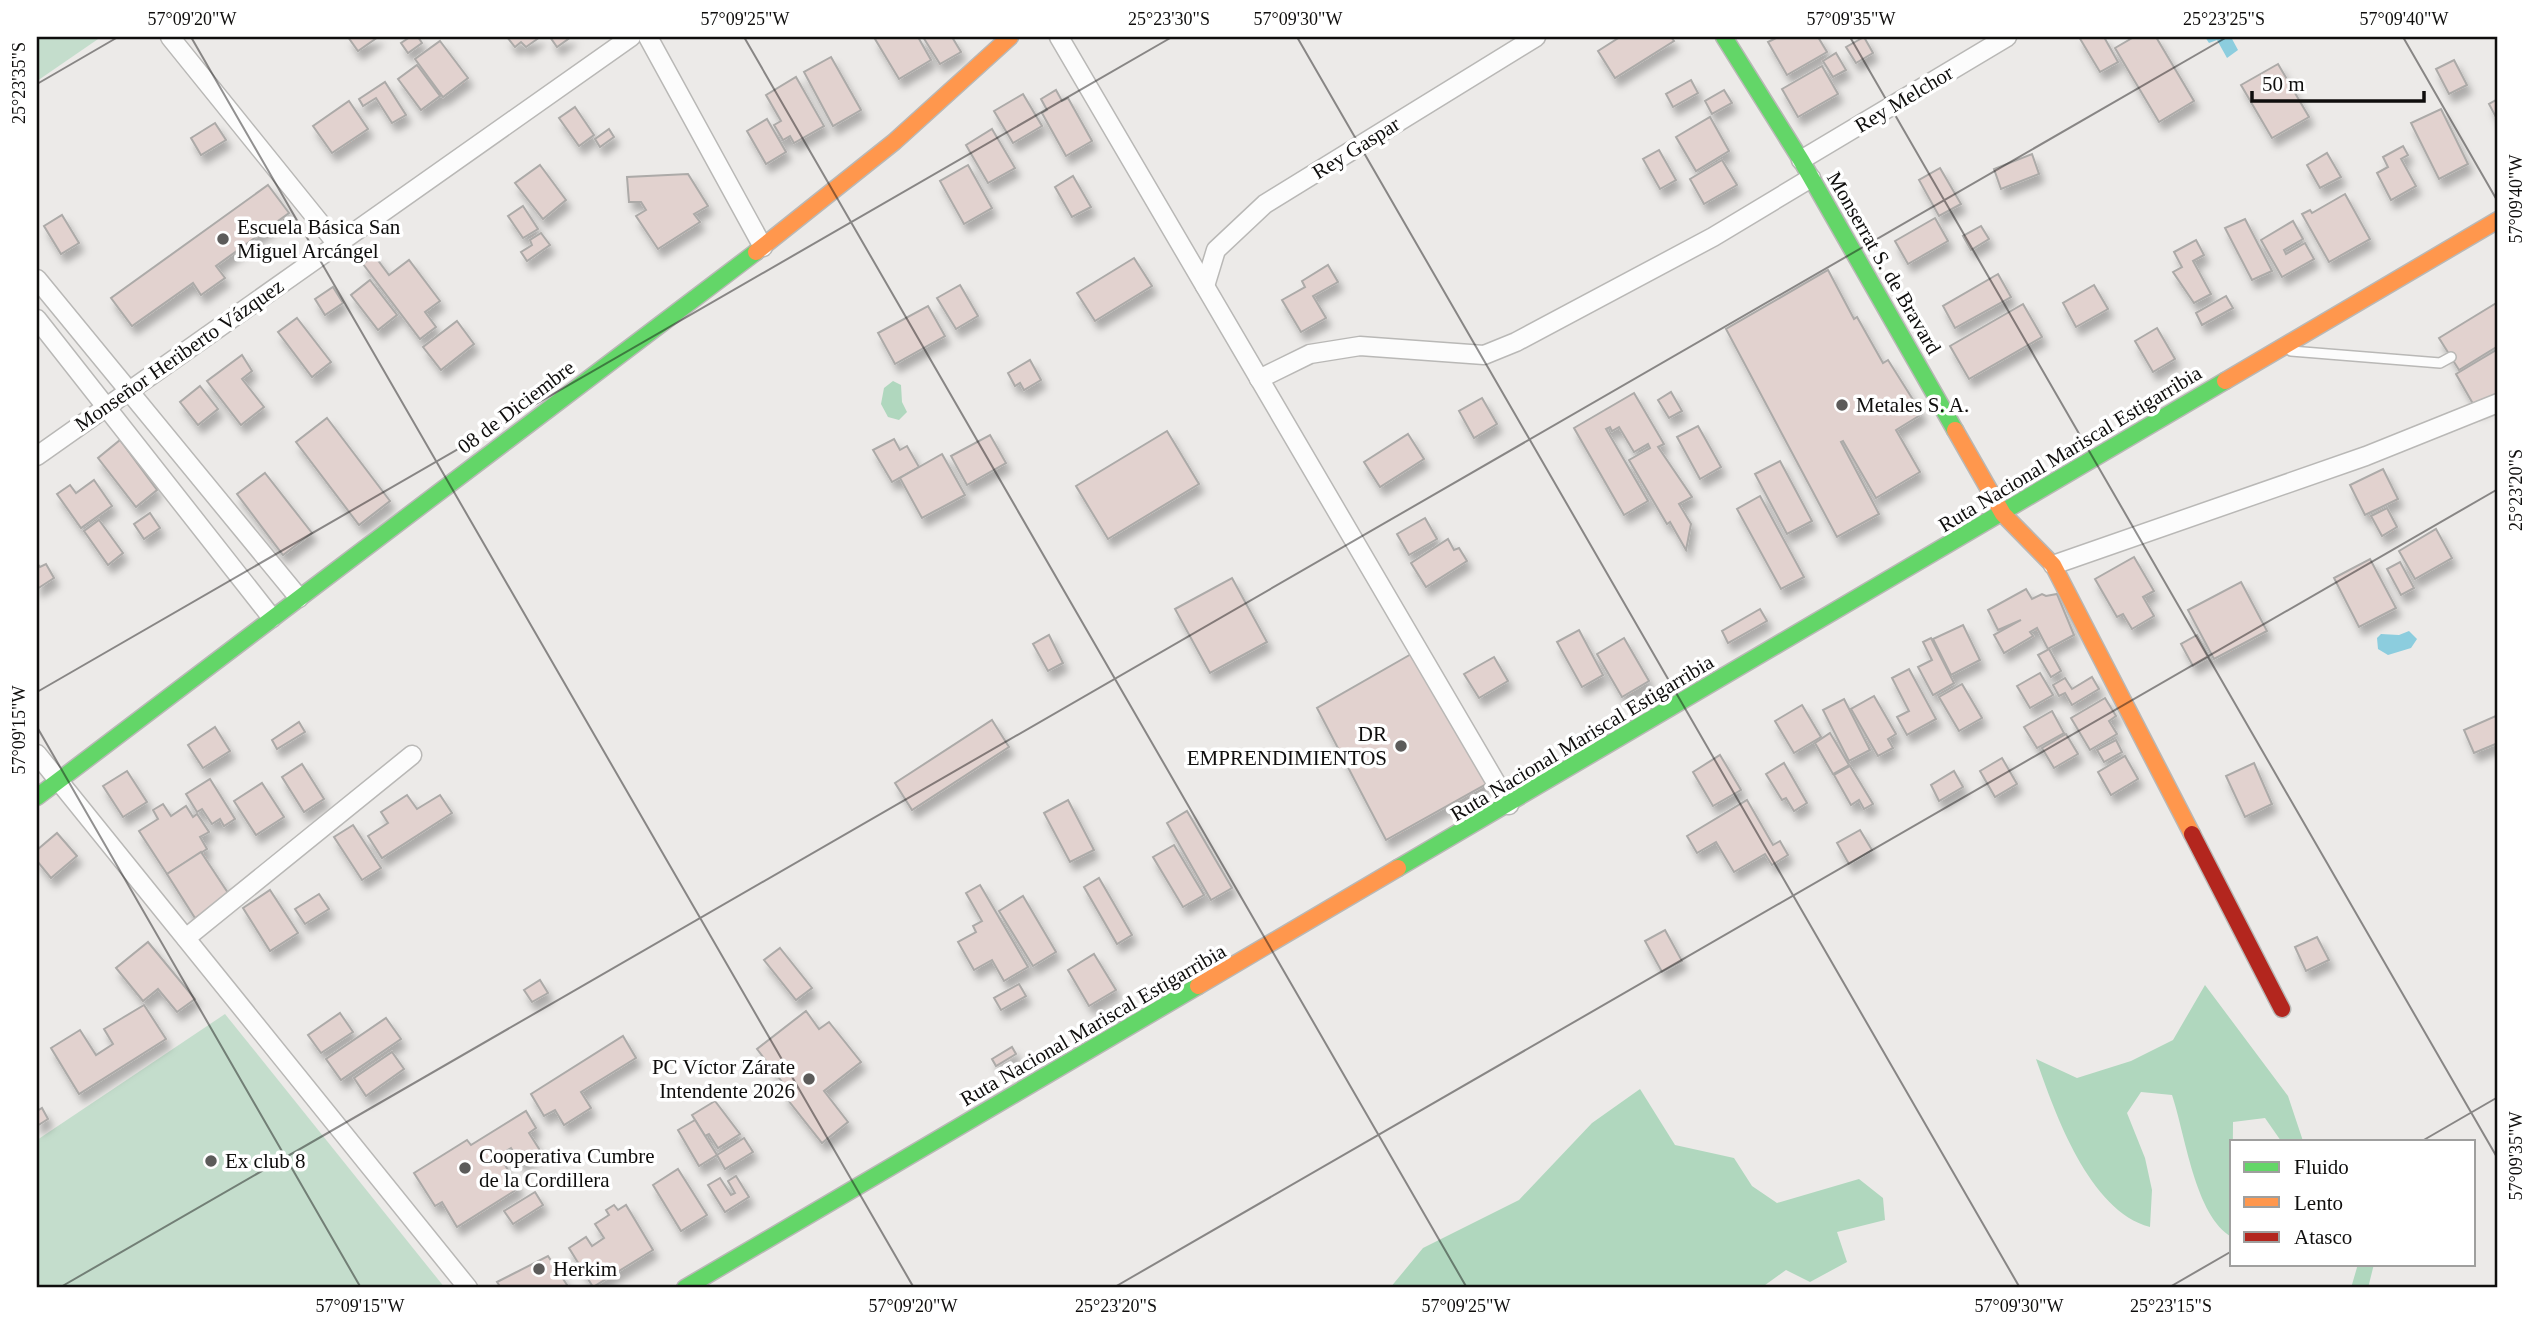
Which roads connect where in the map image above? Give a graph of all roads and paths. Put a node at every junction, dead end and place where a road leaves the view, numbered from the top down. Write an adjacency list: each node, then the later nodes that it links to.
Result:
1 (631, 37): 12 (street, Monseñor Heriberto Vázquez)
2 (648, 37): 13 (street)
3 (1010, 37): 13 (street, 08 de Diciembre)
4 (1059, 37): 15 (street)
5 (1536, 37): 15 (street, Rey Gaspar)
6 (1724, 37): 9 (street, Monserrat S. de Bravard)
7 (2007, 37): 9 (street, Rey Melchor)
8 (178, 39): 12 (street)
9 (1801, 160): 10 (street, Monserrat S. de Bravard)
10 (1811, 178): 19 (street); 24 (street, Monserrat S. de Bravard)
11 (2498, 220): 17 (street, Ruta Nacional Mariscal Estigarribia)
12 (337, 244): 20 (street, Monseñor Heriberto Vázquez)
13 (763, 247): 26 (street, 08 de Diciembre)
14 (37, 279): 20 (street)
15 (1205, 286): 19 (street)
16 (37, 319): 22 (street)
17 (2278, 350): 18 (lane); 24 (street, Ruta Nacional Mariscal Estigarribia)
18 (2451, 356)
19 (1259, 379): 32 (street)
20 (128, 391): 22 (street, Monseñor Heriberto Vázquez); 26 (street)
21 (2498, 403): 25 (street)
22 (107, 407): 23 (street, Monseñor Heriberto Vázquez); 27 (street)
23 (37, 456)
24 (2003, 514): 25 (street, Monserrat S. de Bravard); 32 (street, Ruta Nacional Mariscal Estigarribia)
25 (2053, 565): 34 (street, Monserrat S. de Bravard)
26 (299, 598): 27 (street, 08 de Diciembre)
27 (272, 618): 30 (street, 08 de Diciembre)
28 (37, 754): 30 (street)
29 (412, 755): 33 (street)
30 (58, 780): 31 (street, 08 de Diciembre); 33 (street)
31 (37, 797)
32 (1509, 805): 36 (street, Ruta Nacional Mariscal Estigarribia)
33 (186, 938): 35 (street)
34 (2282, 1009)
35 (468, 1288)
36 (685, 1288)

